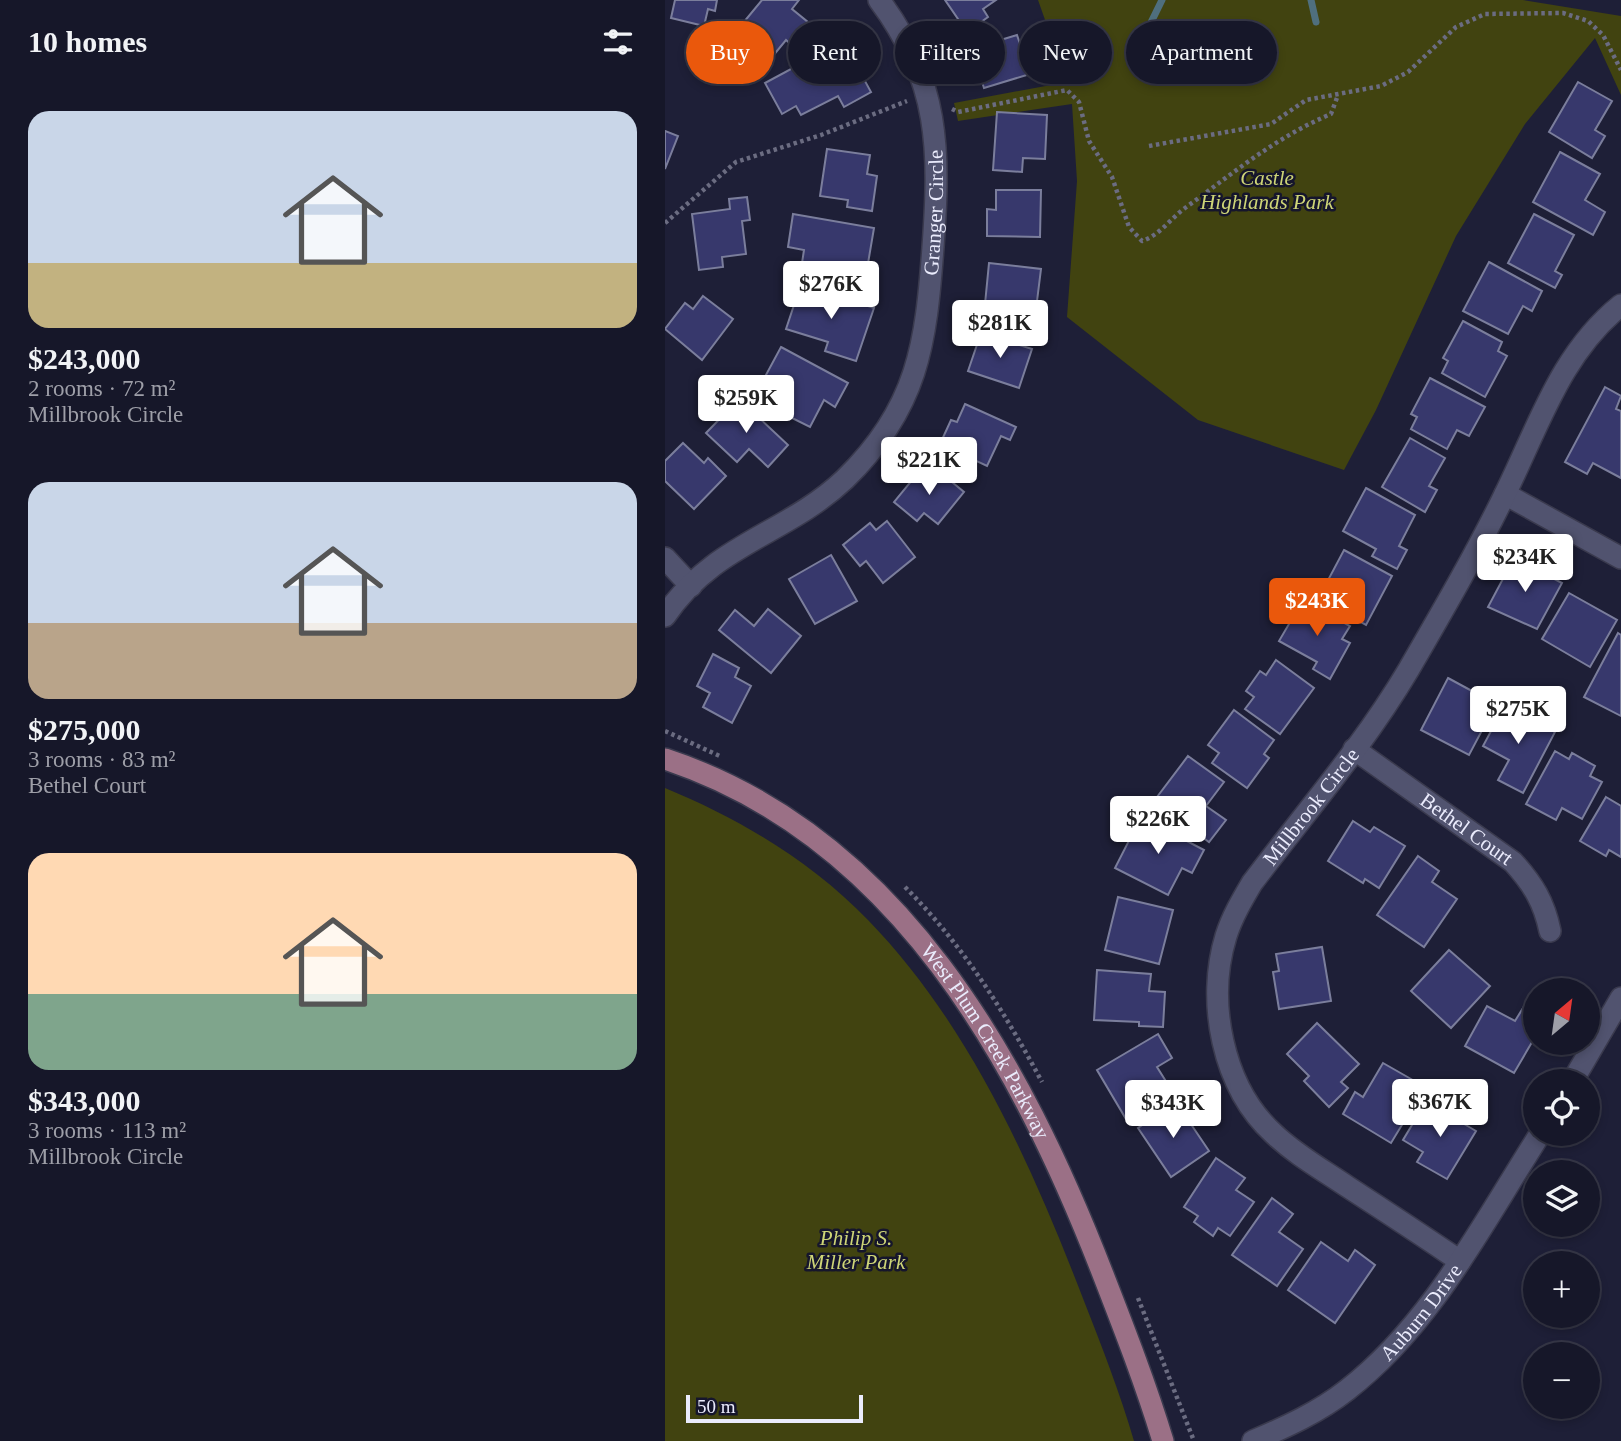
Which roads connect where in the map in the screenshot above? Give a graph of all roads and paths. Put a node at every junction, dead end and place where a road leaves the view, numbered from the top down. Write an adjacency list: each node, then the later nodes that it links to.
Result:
1 (879, 0): 4 (street, Granger Circle)
2 (1621, 70): 3 (path)
3 (1338, 95): 4 (path); 5 (path)
4 (929, 98): 6 (path); 11 (street, Granger Circle)
5 (1149, 146)
6 (665, 223)
7 (1621, 305): 8 (street, Millbrook Circle)
8 (1505, 494): 10 (street); 13 (street, Millbrook Circle)
9 (665, 558): 11 (street)
10 (1621, 558)
11 (691, 586): 12 (street, Granger Circle)
12 (665, 616)
13 (1354, 748): 15 (street, Bethel Court); 19 (street, Millbrook Circle)
14 (665, 759): 20 (main road, West Plum Creek Parkway)
15 (1550, 931)
16 (1621, 998): 17 (street)
17 (1580, 1069)
18 (1532, 1146): 19 (street, Auburn Drive)
19 (1460, 1261): 21 (street, Auburn Drive)
20 (1163, 1441)
21 (1253, 1441)

